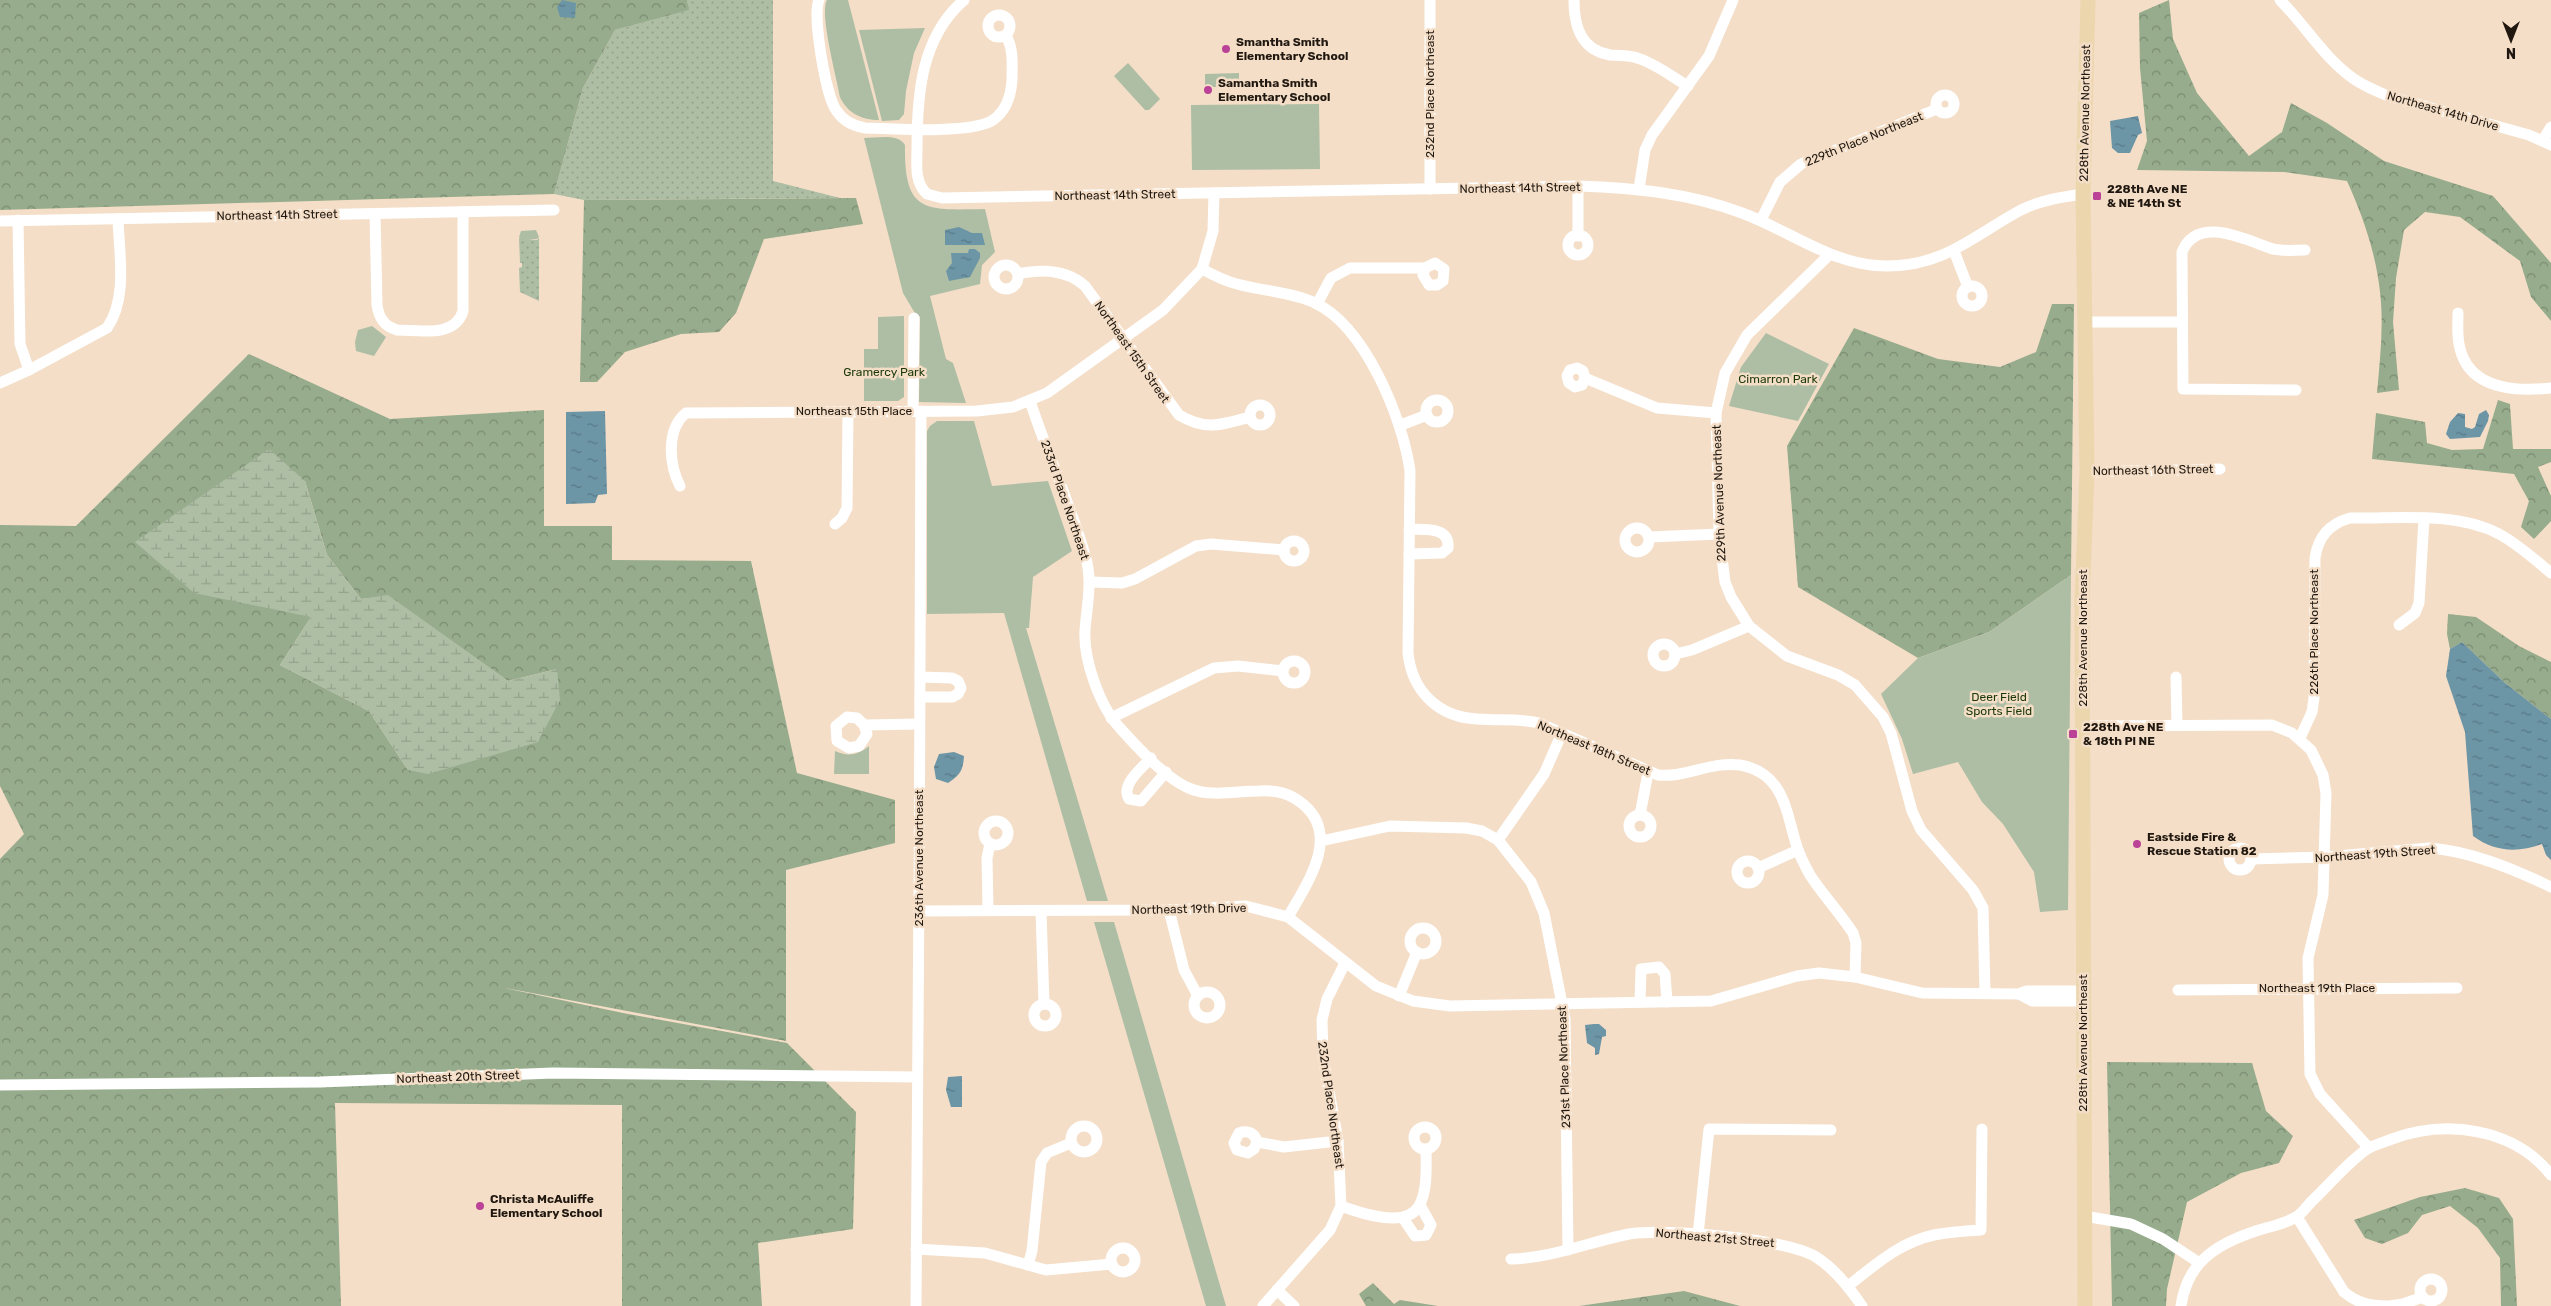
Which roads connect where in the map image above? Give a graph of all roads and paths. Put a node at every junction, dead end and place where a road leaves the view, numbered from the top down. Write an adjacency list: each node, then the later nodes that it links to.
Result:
1 (819, 0): 12 (street)
2 (964, 0): 12 (street)
3 (1430, 0): 15 (street, 232nd Place Northeast)
4 (1574, 0): 9 (street)
5 (1733, 0): 9 (street)
6 (2088, 0): 18 (main road, 228th Avenue Northeast)
7 (2280, 0): 13 (street, Northeast 14th Drive)
8 (1006, 36): 12 (street)
9 (1688, 86): 16 (street)
10 (1937, 110): 24 (street, 229th Place Northeast)
11 (2551, 127): 13 (street)
12 (917, 129): 17 (street, Northeast 14th Street)
13 (2547, 143)
14 (1578, 186): 15 (street, Northeast 14th Street); 16 (street, Northeast 14th Street); 26 (street)
15 (1430, 189): 17 (street, Northeast 14th Street)
16 (1639, 189): 24 (street, Northeast 14th Street)
17 (1214, 193): 31 (street)
18 (2083, 194): 28 (street, Northeast 14th Street); 37 (main road, 228th Avenue Northeast)
19 (554, 210): 20 (street, Northeast 14th Street)
20 (463, 212): 21 (street, Northeast 14th Street); 21 (street)
21 (375, 214): 22 (street, Northeast 14th Street)
22 (118, 219): 23 (street, Northeast 14th Street); 40 (street)
23 (18, 220): 25 (street, Northeast 14th Street); 40 (street)
24 (1761, 220): 29 (street, Northeast 14th Street)
25 (0, 221)
26 (1578, 236)
27 (2305, 250): 38 (street)
28 (1954, 252): 29 (street, Northeast 14th Street); 33 (street)
29 (1829, 255): 48 (street, 229th Avenue Northeast)
30 (1425, 268): 34 (street)
31 (1202, 269): 34 (street); 39 (street, Northeast 15th Place)
32 (1018, 274): 39 (street, Northeast 15th Street)
33 (1968, 287)
34 (1317, 304): 51 (street)
35 (2458, 313): 43 (street)
36 (914, 318): 47 (street, 236th Avenue Northeast)
37 (2085, 322): 38 (street); 53 (main road, 228th Avenue Northeast)
38 (2181, 322): 44 (street)
39 (1124, 338): 45 (street, Northeast 15th Place); 50 (street, Northeast 15th Street)
40 (29, 370): 42 (street)
41 (1585, 378): 48 (street)
42 (0, 383)
43 (2551, 388)
44 (2296, 390)
45 (1030, 402): 47 (street, Northeast 15th Place); 63 (street, 233rd Place Northeast)
46 (848, 411): 47 (street, Northeast 15th Place); 54 (street, Northeast 15th Place); 56 (street)
47 (917, 411): 68 (street, 236th Avenue Northeast)
48 (1716, 413): 58 (street, 229th Avenue Northeast)
49 (1427, 415): 51 (street)
50 (1250, 418)
51 (1401, 425): 57 (street)
52 (2220, 469): 53 (street, Northeast 16th Street)
53 (2087, 472): 75 (main road, 228th Avenue Northeast)
54 (680, 486)
55 (2424, 519): 62 (street); 65 (street); 77 (street, 226th Place Northeast)
56 (835, 524)
57 (1409, 529): 61 (street); 61 (street)
58 (1719, 534): 59 (street); 64 (street, 229th Avenue Northeast)
59 (1649, 537)
60 (1284, 550): 63 (street)
61 (1409, 554): 76 (street, Northeast 18th Street)
62 (2551, 573)
63 (1090, 582): 71 (street, 233rd Place Northeast)
64 (1749, 626): 66 (street); 101 (street, 229th Avenue Northeast)
65 (2399, 626)
66 (1675, 654)
67 (1283, 671): 71 (street)
68 (920, 677): 70 (street, 236th Avenue Northeast); 70 (street)
69 (2176, 677): 74 (street)
70 (920, 697): 72 (street, 236th Avenue Northeast)
71 (1112, 718): 78 (street, 233rd Place Northeast)
72 (919, 724): 73 (street); 92 (street, 236th Avenue Northeast)
73 (864, 725)
74 (2177, 725): 75 (street); 77 (street)
75 (2083, 726): 104 (main road, 228th Avenue Northeast)
76 (1562, 733): 80 (street, Northeast 18th Street); 82 (street)
77 (2300, 738): 86 (street)
78 (1151, 758): 79 (street, 233rd Place Northeast); 79 (street)
79 (1166, 772): 83 (street, 233rd Place Northeast)
80 (1648, 773): 81 (street); 85 (street, Northeast 18th Street)
81 (1640, 815)
82 (1498, 840): 83 (street); 105 (street, 231st Place Northeast)
83 (1321, 841): 94 (street, 233rd Place Northeast)
84 (990, 844): 90 (street)
85 (1798, 850): 88 (street); 97 (street)
86 (2326, 858): 87 (street, Northeast 19th Street); 89 (street, Northeast 19th Street); 98 (street)
87 (2251, 859)
88 (1758, 868)
89 (2551, 887)
90 (988, 910): 92 (street, Northeast 19th Drive); 93 (street, Northeast 19th Drive)
91 (1170, 910): 93 (street, Northeast 19th Drive); 94 (street, Northeast 19th Drive); 102 (street)
92 (920, 911): 109 (street, 236th Avenue Northeast)
93 (1041, 911): 108 (street)
94 (1288, 917): 96 (street, Northeast 19th Drive)
95 (1417, 952): 103 (street)
96 (1345, 963): 103 (street, Northeast 19th Drive); 113 (street, 232nd Place Northeast)
97 (1855, 977): 101 (street, Northeast 19th Drive); 107 (street, Northeast 19th Drive)
98 (2308, 988): 99 (street, Northeast 19th Place); 100 (street, Northeast 19th Place); 116 (street)
99 (2457, 988)
100 (2178, 990)
101 (1985, 993): 104 (street, Northeast 19th Drive)
102 (1198, 996)
103 (1399, 996): 105 (street, Northeast 19th Drive)
104 (2082, 996): 121 (main road, 228th Avenue Northeast)
105 (1563, 1002): 106 (street, Northeast 19th Drive); 126 (street, 231st Place Northeast)
106 (1640, 1002): 107 (street, Northeast 19th Drive); 107 (street)
107 (1667, 1002)
108 (1044, 1004)
109 (917, 1078): 110 (street, Northeast 20th Street); 125 (street, 236th Avenue Northeast)
110 (0, 1085)
111 (1982, 1129): 131 (street)
112 (1831, 1130): 124 (street)
113 (1338, 1141): 114 (street); 120 (street, 232nd Place Northeast)
114 (1256, 1142)
115 (1071, 1143): 129 (street)
116 (2369, 1148): 118 (street); 122 (street)
117 (1426, 1149): 119 (street)
118 (2551, 1175)
119 (1420, 1205): 123 (street); 123 (street)
120 (1341, 1206): 123 (street); 132 (street, 232nd Place Northeast)
121 (2084, 1216): 128 (street); 138 (main road, 228th Avenue Northeast)
122 (2297, 1217): 128 (street); 140 (street)
123 (1403, 1218)
124 (1698, 1235): 126 (street, Northeast 21st Street); 131 (street, Northeast 21st Street)
125 (916, 1249): 129 (street); 134 (street, 236th Avenue Northeast)
126 (1568, 1250): 127 (street, Northeast 21st Street)
127 (1511, 1259)
128 (2198, 1262): 139 (street)
129 (1028, 1264): 130 (street)
130 (1112, 1264)
131 (1848, 1286): 137 (street)
132 (1277, 1290): 135 (street, 232nd Place Northeast); 136 (street)
133 (2423, 1297): 140 (street)
134 (916, 1306)
135 (1263, 1306)
136 (1294, 1306)
137 (1862, 1306)
138 (2085, 1306)
139 (2181, 1306)
140 (2388, 1306)

